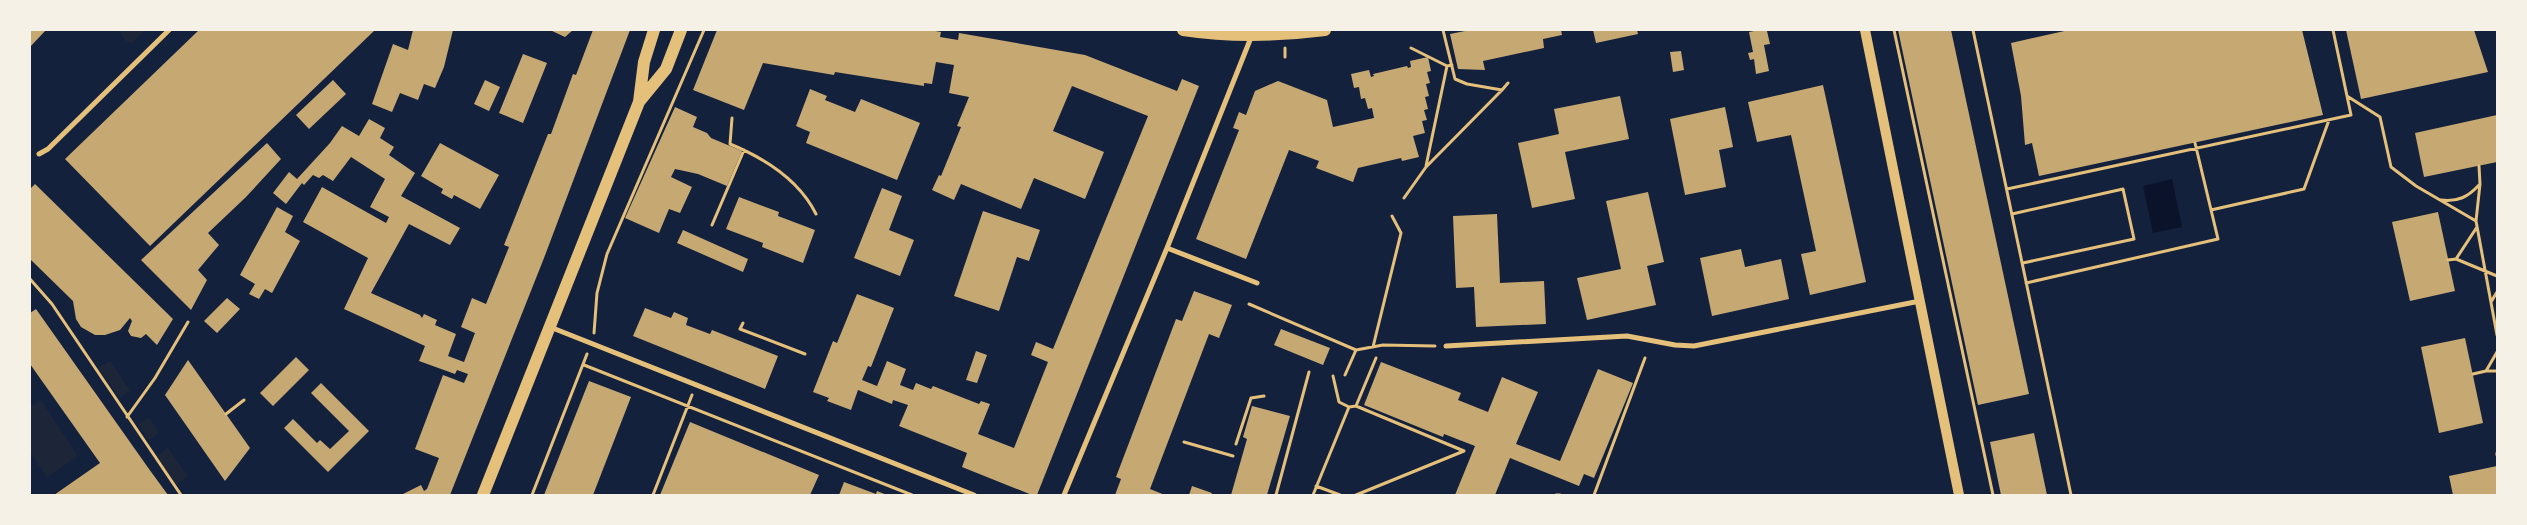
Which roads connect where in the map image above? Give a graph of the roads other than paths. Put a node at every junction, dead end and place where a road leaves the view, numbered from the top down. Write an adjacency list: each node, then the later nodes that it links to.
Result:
1 (169, 30): 9 (street)
2 (654, 30): 8 (main road)
3 (681, 30): 8 (main road)
4 (1183, 30): 7 (main road)
5 (1325, 30): 7 (main road)
6 (1865, 30): 12 (main road)
7 (1253, 32): 10 (street)
8 (639, 102): 13 (main road)
9 (39, 154)
10 (1167, 248): 11 (street); 17 (street)
11 (1257, 283)
12 (1920, 300): 14 (street); 18 (main road)
13 (550, 326): 15 (main road); 16 (street)
14 (1446, 346)
15 (483, 495)
16 (974, 495)
17 (1064, 495)
18 (1959, 495)

